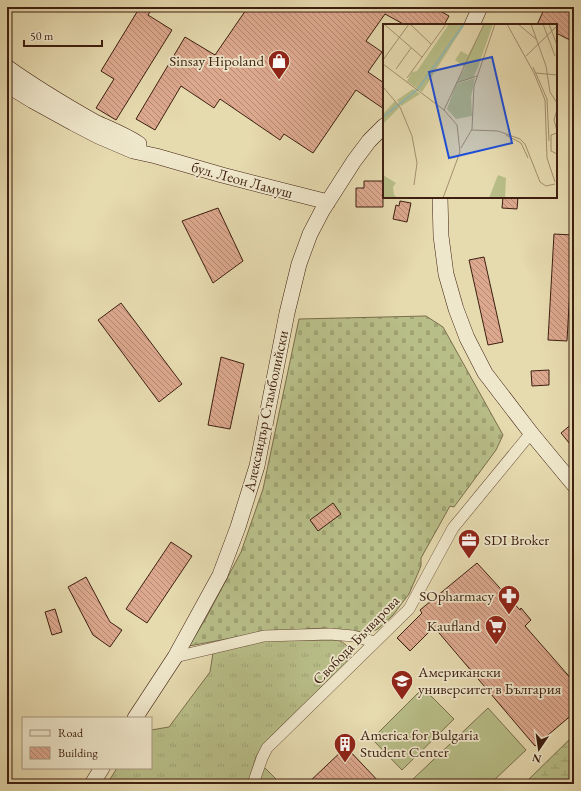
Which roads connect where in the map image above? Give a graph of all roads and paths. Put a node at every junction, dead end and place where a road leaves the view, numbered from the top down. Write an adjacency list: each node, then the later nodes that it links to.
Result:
1 (480, 7): 2 (street)
2 (472, 24)
3 (7, 66): 6 (street, бул. Леон Ламуш)
4 (7, 85): 6 (street, бул. Леон Ламуш)
5 (383, 128): 8 (street, Александър Стамболийски)
6 (156, 156): 8 (street, бул. Леон Ламуш)
7 (440, 198): 9 (street)
8 (328, 202): 12 (street, Александър Стамболийски)
9 (530, 433): 10 (street); 11 (street, Свобода Бъчварова)
10 (574, 485)
11 (375, 642): 12 (street); 16 (street, Свобода Бъчварова)
12 (175, 657): 13 (street, Александър Стамболийски)
13 (136, 717)
14 (101, 769): 15 (street)
15 (92, 784)
16 (253, 784)

